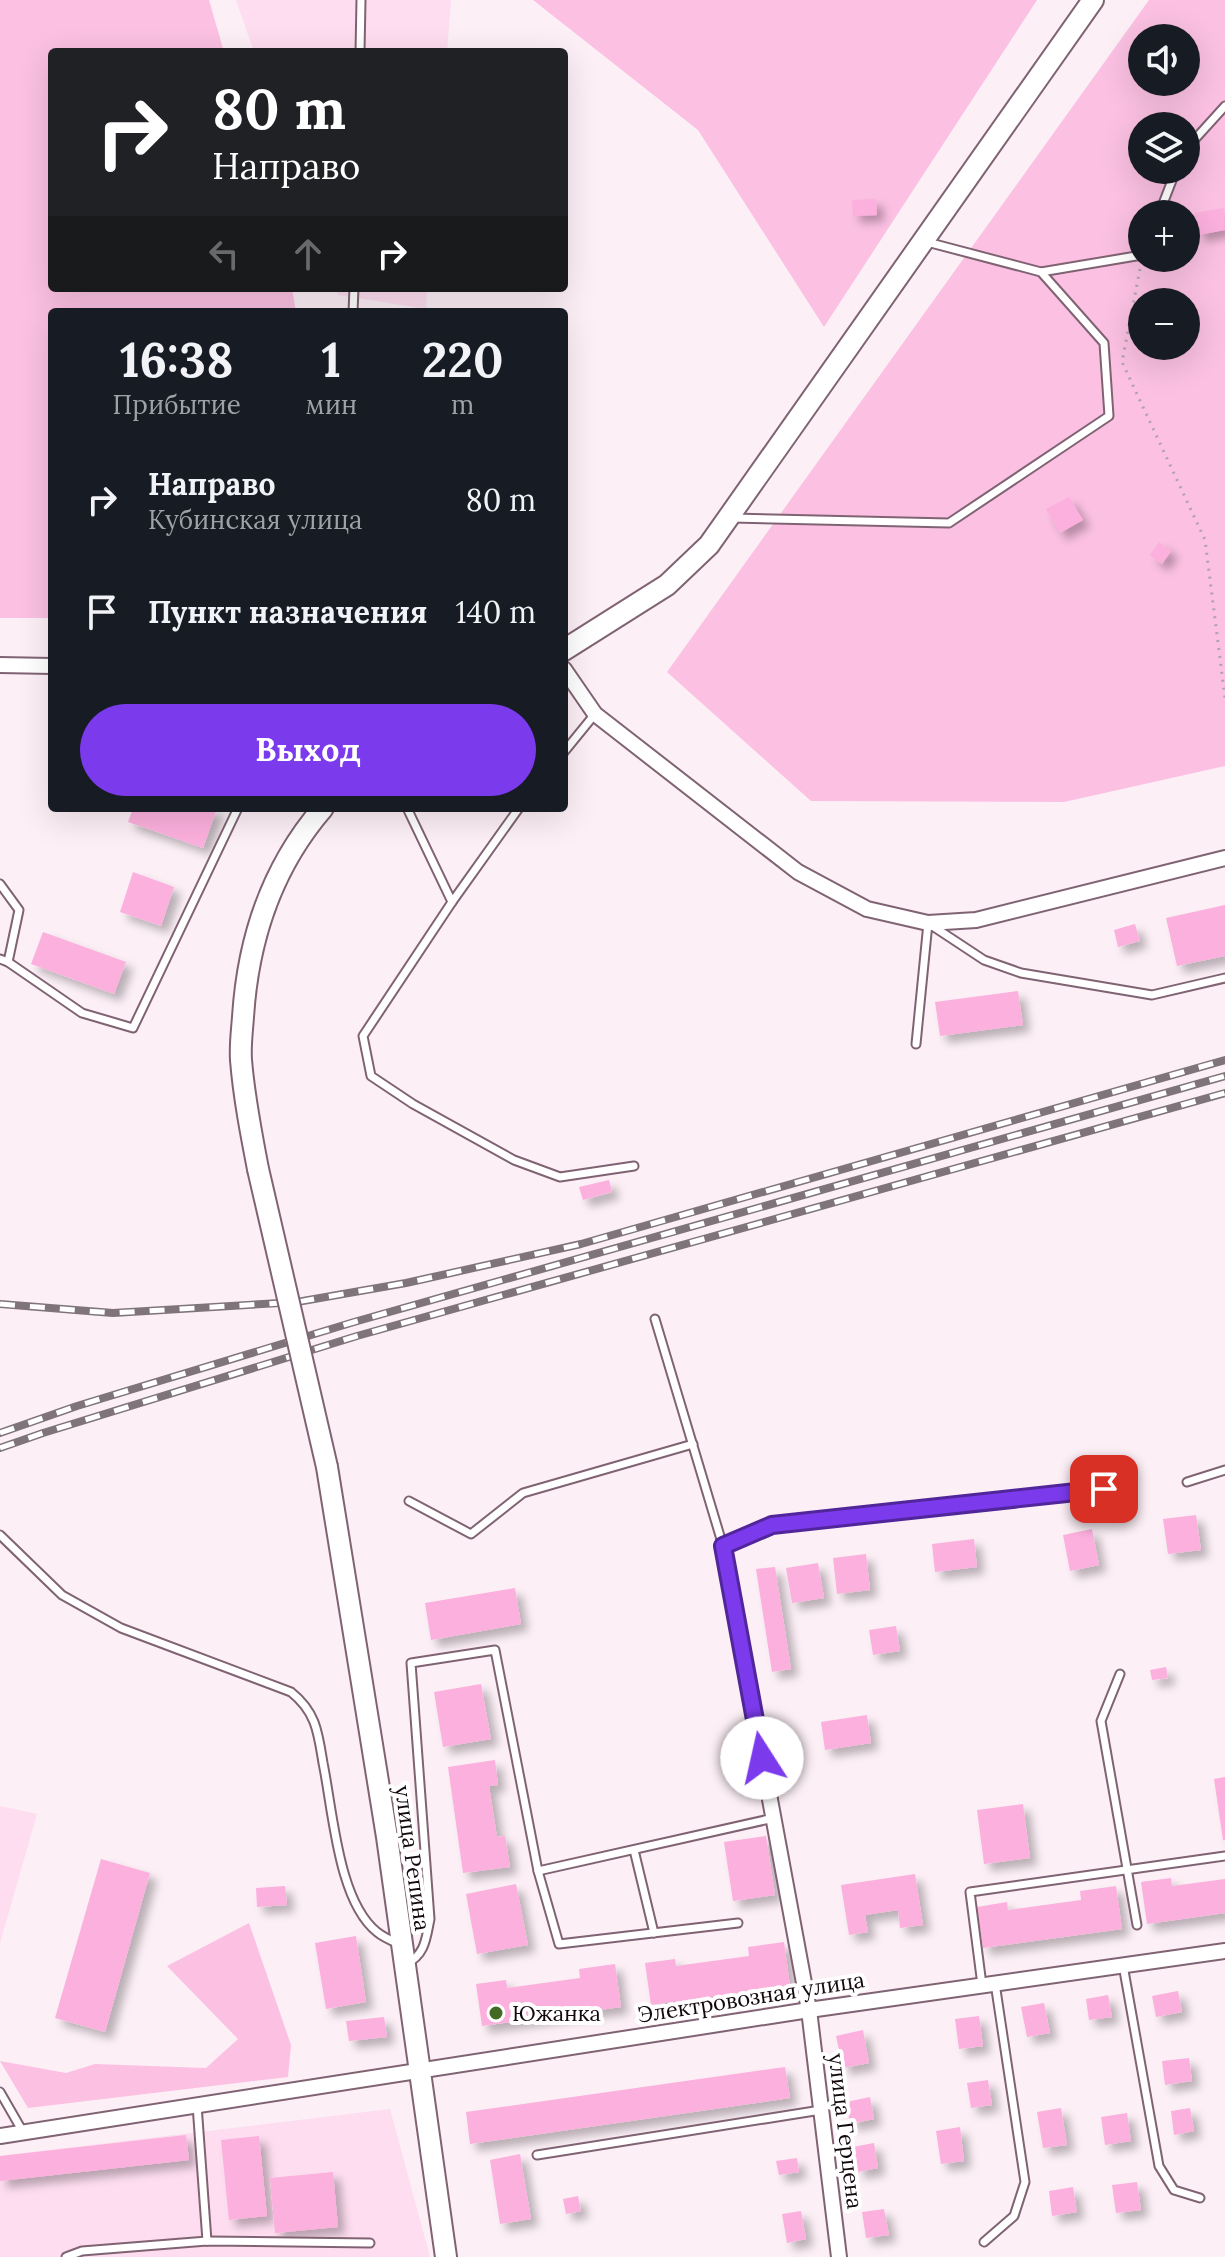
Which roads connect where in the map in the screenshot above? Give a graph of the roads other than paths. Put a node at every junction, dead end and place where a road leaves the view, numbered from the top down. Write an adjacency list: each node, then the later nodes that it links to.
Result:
1 (361, 0): 3 (lane)
2 (1093, 0): 6 (main road)
3 (360, 48)
4 (1225, 106): 5 (lane)
5 (1200, 134)
6 (922, 241): 8 (lane); 9 (main road)
7 (1128, 258): 8 (lane)
8 (1041, 272): 9 (lane)
9 (730, 518): 10 (main road)
10 (568, 647)
11 (0, 665): 12 (street)
12 (48, 666)
13 (568, 675): 14 (street)
14 (595, 714): 15 (lane); 23 (street)
15 (568, 747)
16 (236, 812): 24 (lane)
17 (320, 812): 46 (main road, улица Репина, bridge)
18 (409, 812): 22 (lane)
19 (516, 812): 22 (lane)
20 (1225, 858): 23 (street)
21 (0, 884): 24 (lane)
22 (452, 902): 27 (lane)
23 (928, 923): 25 (lane); 26 (lane)
24 (4, 960)
25 (1225, 978)
26 (916, 1044)
27 (634, 1166)
28 (655, 1319): 29 (lane)
29 (693, 1444): 33 (lane); 35 (lane)
30 (1225, 1470): 31 (lane)
31 (1187, 1482)
32 (1104, 1489): 35 (street)
33 (409, 1501)
34 (0, 1535): 46 (lane)
35 (723, 1546): 37 (street, улица Герцена)
36 (1120, 1674): 40 (lane)
37 (774, 1818): 38 (lane); 49 (street, улица Герцена)
38 (634, 1850): 41 (lane); 44 (lane)
39 (1225, 1856): 40 (lane)
40 (1127, 1870): 43 (lane); 48 (lane)
41 (538, 1871): 44 (lane); 46 (lane)
42 (738, 1923): 44 (lane)
43 (1137, 1925)
44 (654, 1933)
45 (1225, 1951): 47 (street, Электровозная улица)
46 (402, 1955): 50 (main road, улица Репина)
47 (1123, 1965): 48 (street, Электровозная улица); 57 (lane)
48 (988, 1984): 49 (street, Электровозная улица); 59 (lane)
49 (809, 2010): 50 (street, Электровозная улица); 53 (street, улица Герцена)
50 (418, 2070): 52 (street, Электровозная улица); 62 (main road, улица Репина)
51 (0, 2092): 54 (lane)
52 (197, 2105): 54 (street, Электровозная улица); 58 (lane)
53 (821, 2110): 56 (lane); 63 (street, улица Герцена)
54 (23, 2132): 55 (street, Электровозная улица)
55 (0, 2136)
56 (537, 2155)
57 (1200, 2198)
58 (207, 2241): 60 (lane); 61 (lane)
59 (984, 2242)
60 (370, 2243)
61 (66, 2257)
62 (446, 2257)
63 (839, 2257)

